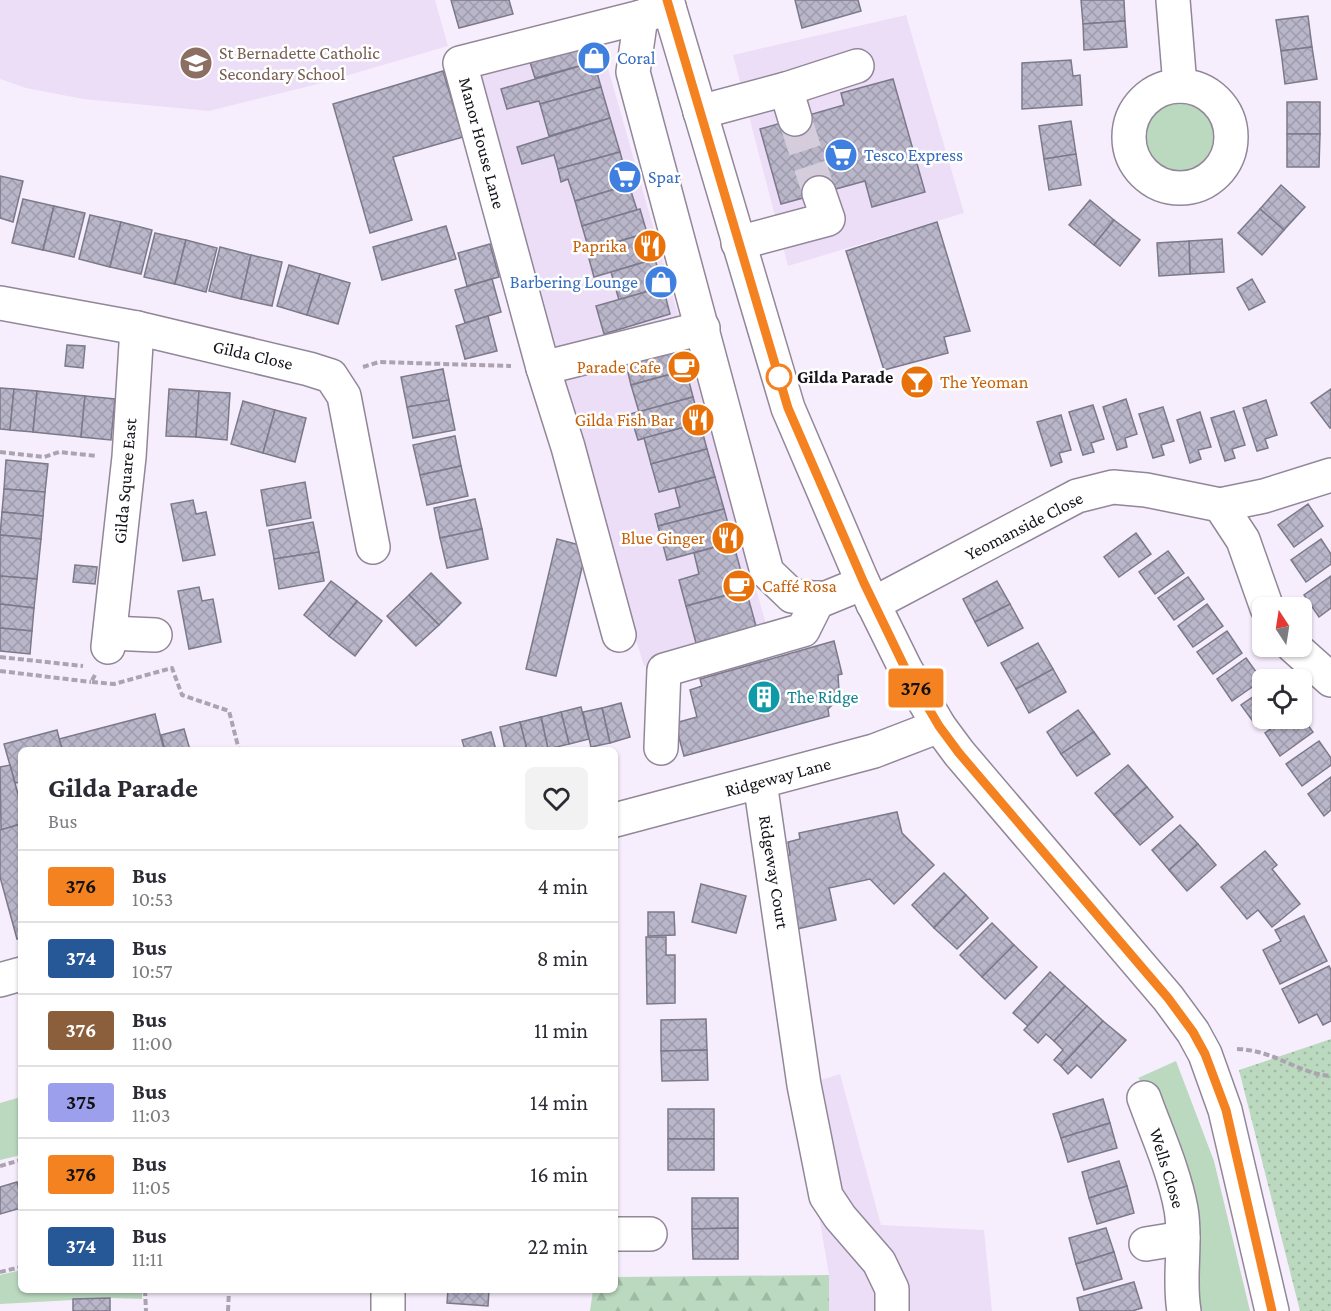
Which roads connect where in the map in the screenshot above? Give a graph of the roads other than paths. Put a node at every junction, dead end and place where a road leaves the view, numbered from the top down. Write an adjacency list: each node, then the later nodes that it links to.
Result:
1 (1173, 0): 4 (main road)
2 (659, 8): 5 (main road); 10 (main road); 11 (main road, Manor House Lane)
3 (857, 66): 5 (main road)
4 (1180, 86)
5 (700, 112): 7 (main road)
6 (819, 193): 7 (main road)
7 (738, 243): 15 (main road)
8 (0, 303): 9 (main road, Gilda Close)
9 (137, 328): 14 (main road, Gilda Close); 18 (main road, Gilda Square East)
10 (703, 328): 11 (main road); 17 (main road)
11 (543, 368): 19 (main road)
12 (1331, 475): 13 (main road, Yeomanside Close)
13 (1220, 505): 15 (main road, Yeomanside Close); 16 (main road)
14 (374, 547)
15 (868, 593): 17 (main road); 22 (main road)
16 (1263, 597)
17 (819, 598): 23 (main road)
18 (155, 635)
19 (619, 635)
20 (1305, 657): 21 (main road)
21 (1331, 680)
22 (939, 726): 24 (main road, Ridgeway Lane); 37 (main road)
23 (661, 748)
24 (760, 782): 25 (main road, Ridgeway Lane); 35 (main road, Ridgeway Court)
25 (618, 819)
26 (18, 975): 27 (main road)
27 (0, 980)
28 (1144, 1098): 31 (main road, Wells Close)
29 (618, 1234): 30 (main road)
30 (650, 1234)
31 (1183, 1238): 32 (main road); 36 (main road, Wells Close)
32 (1146, 1244)
33 (388, 1293): 34 (main road)
34 (388, 1311)
35 (892, 1311)
36 (1184, 1311)
37 (1272, 1311)

